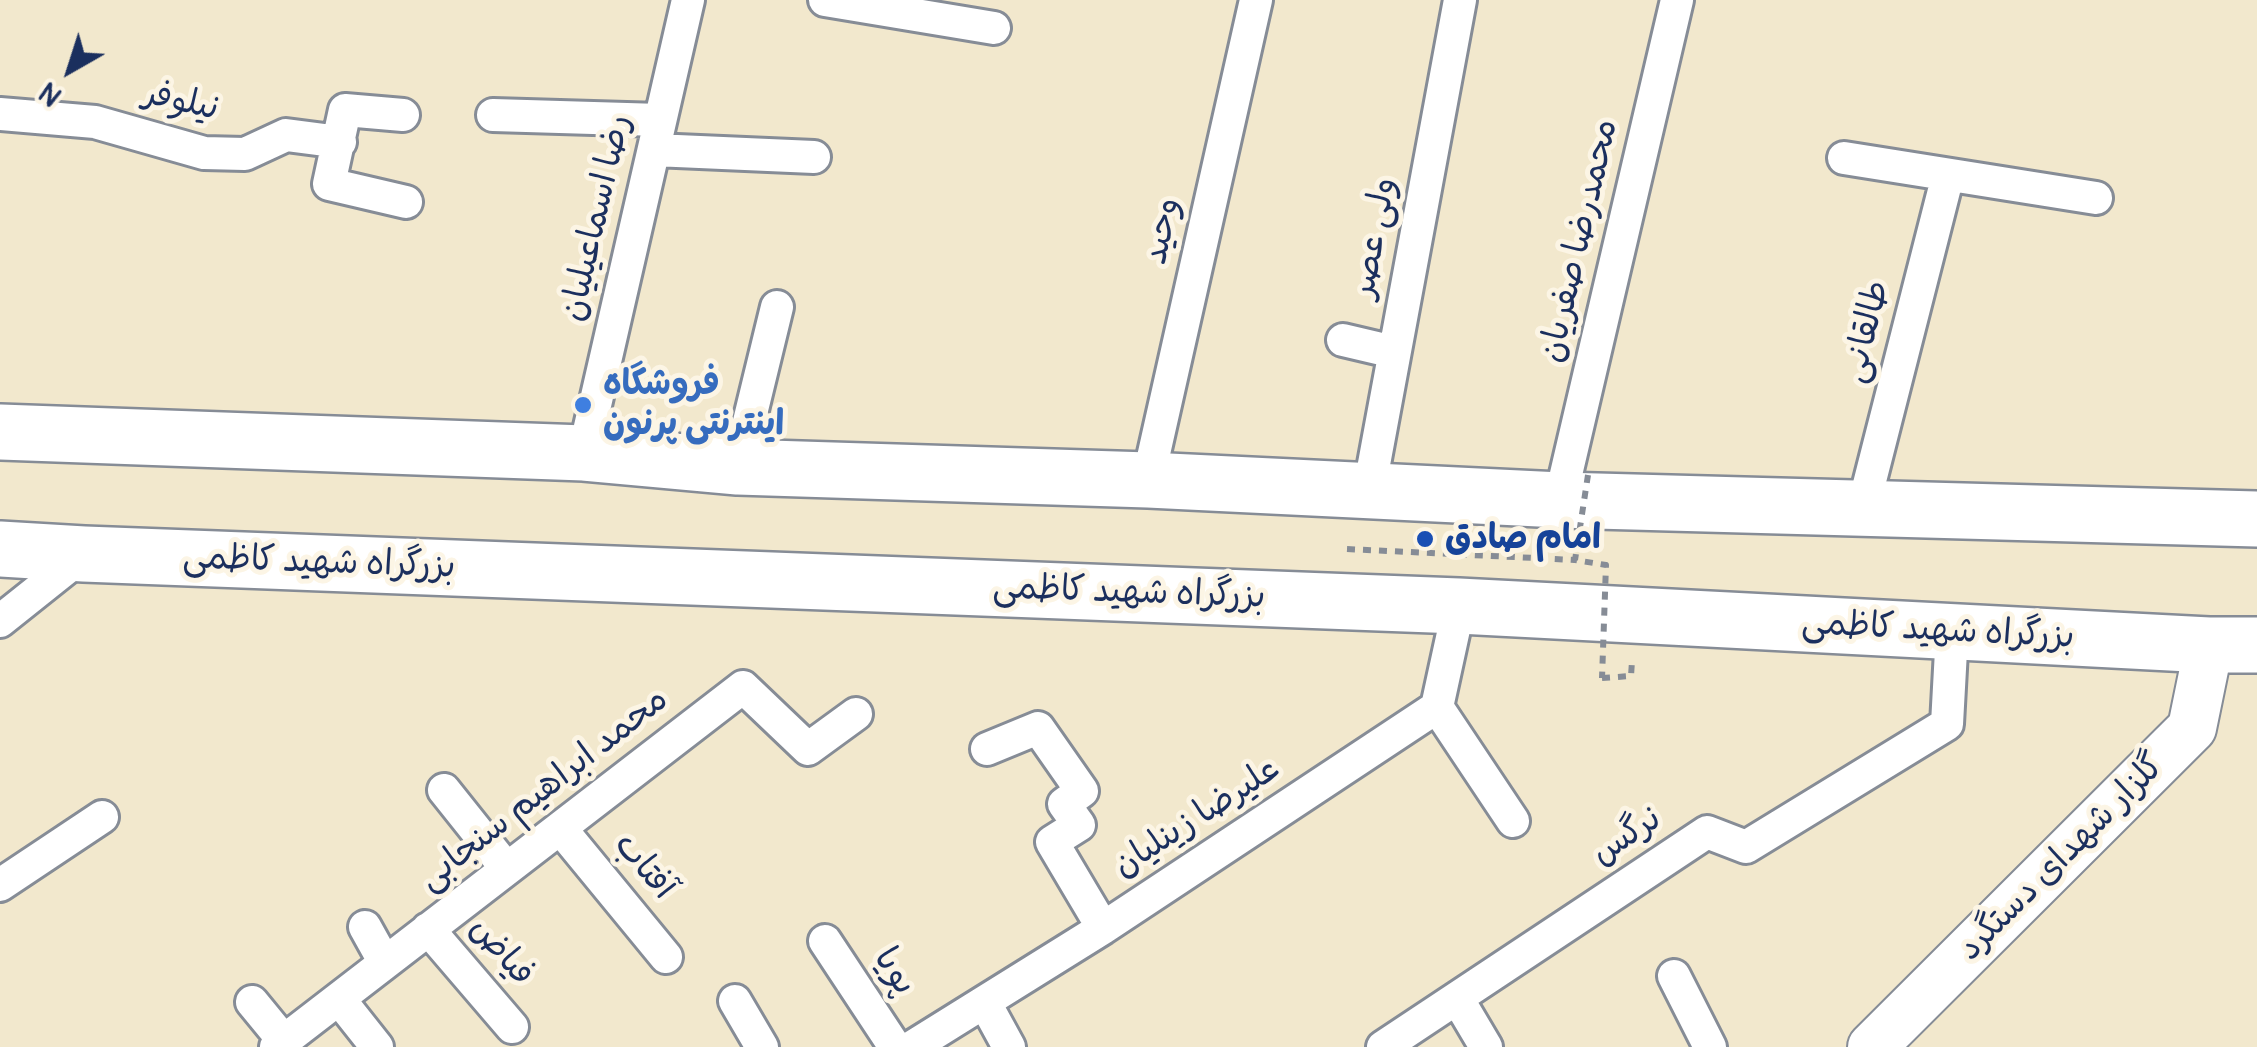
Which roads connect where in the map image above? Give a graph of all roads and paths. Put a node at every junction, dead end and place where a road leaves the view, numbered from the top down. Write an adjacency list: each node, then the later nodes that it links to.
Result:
1 (688, 0): 10 (street, رضا اسماعیلیان)
2 (825, 0): 6 (street)
3 (1256, 0): 23 (street, وحید)
4 (1460, 0): 19 (street, ولی عصر)
5 (1678, 0): 24 (street, محمدرضا صفریان)
6 (994, 28)
7 (0, 114): 11 (street, نیلوفر)
8 (403, 115): 11 (street)
9 (493, 115): 10 (street)
10 (657, 135): 12 (street); 21 (street, رضا اسماعیلیان)
11 (340, 142): 16 (street)
12 (814, 156)
13 (1844, 158): 14 (street)
14 (1948, 175): 15 (street); 26 (street, طالقانی)
15 (2096, 198)
16 (406, 202)
17 (777, 307): 22 (street)
18 (1343, 340): 19 (street)
19 (1394, 352): 25 (street, ولی عصر)
20 (0, 432): 21 (highway)
21 (584, 453): 22 (highway)
22 (738, 467): 23 (highway)
23 (1148, 480): 25 (highway)
24 (1574, 487): 25 (highway); 26 (highway); 31 (path, bridge)
25 (1369, 491)
26 (1863, 508): 27 (highway)
27 (2257, 519)
28 (0, 548): 30 (highway, بزرگراه شهید کاظمی)
29 (1348, 550): 31 (path)
30 (84, 554): 32 (highway, بزرگراه شهید کاظمی); 33 (street)
31 (1574, 560): 36 (path, bridge)
32 (1459, 606): 34 (highway, بزرگراه شهید کاظمی); 37 (street)
33 (0, 621)
34 (1952, 632): 35 (highway, بزرگراه شهید کاظمی); 54 (street, نرگس)
35 (2233, 645): 68 (street, گلزار شهدای دستگرد)
36 (1631, 676)
37 (1437, 708): 42 (street); 47 (street, علیرضا زینلیان)
38 (856, 714): 43 (street, محمد ابراهیم سنجابی)
39 (987, 749): 47 (street)
40 (444, 790): 44 (street)
41 (102, 817): 45 (street)
42 (1513, 821)
43 (560, 828): 44 (street, محمد ابراهیم سنجابی); 50 (street, آفتاب)
44 (507, 869): 48 (street, محمد ابراهیم سنجابی)
45 (0, 885)
46 (366, 927): 51 (street)
47 (1103, 928): 57 (street, علیرضا زینلیان)
48 (428, 930): 51 (street, محمد ابراهیم سنجابی); 58 (street, فیاض)
49 (826, 941): 62 (street, پویا)
50 (666, 957)
51 (385, 963): 53 (street, محمد ابراهیم سنجابی)
52 (1674, 976): 67 (street)
53 (339, 998): 59 (street, محمد ابراهیم سنجابی); 60 (street)
54 (1457, 998): 65 (street, نرگس); 66 (street)
55 (734, 1001): 61 (street)
56 (252, 1002): 59 (street)
57 (984, 1003): 63 (street, علیرضا زینلیان); 64 (street)
58 (512, 1028)
59 (280, 1044)
60 (376, 1047)
61 (762, 1047)
62 (895, 1047)
63 (912, 1047)
64 (1008, 1047)
65 (1382, 1047)
66 (1486, 1047)
67 (1710, 1047)
68 (1872, 1047)

